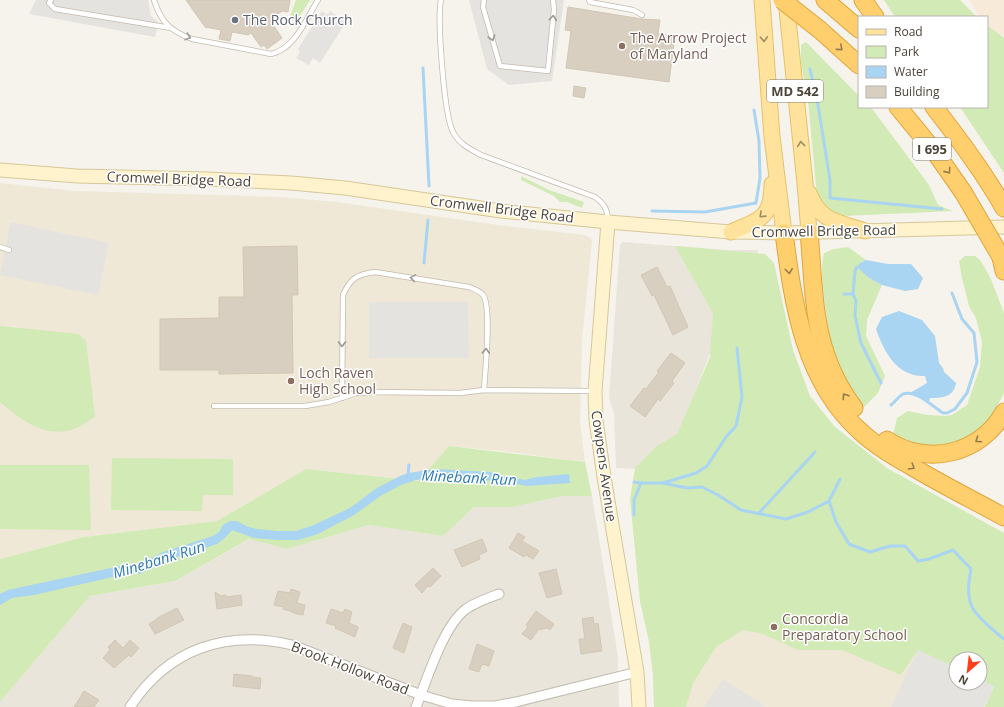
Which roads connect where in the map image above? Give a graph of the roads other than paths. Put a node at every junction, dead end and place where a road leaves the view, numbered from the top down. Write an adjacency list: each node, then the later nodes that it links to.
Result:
1 (51, 0): 15 (lane)
2 (154, 0): 15 (lane)
3 (318, 0): 15 (lane, one-way to 3)
4 (441, 0): 26 (lane)
5 (484, 0): 6 (lane, one-way to 6)
6 (553, 0)
7 (589, 0): 13 (lane)
8 (762, 0): 21 (main road, MD 542, one-way to 21)
9 (782, 0): 17 (highway, one-way to 17, bridge)
10 (786, 0): 24 (main road, MD 542, one-way to 10)
11 (826, 0): 16 (highway)
12 (863, 0): 14 (highway)
13 (642, 15)
14 (874, 16)
15 (171, 28)
16 (858, 28)
17 (858, 64)
18 (899, 108): 34 (highway, I 695, one-way to 34, bridge)
19 (935, 108): 22 (highway, I 695)
20 (943, 108): 22 (highway)
21 (772, 138): 29 (main road, one-way to 29); 31 (main road, MD 542)
22 (978, 168): 25 (highway, I 695)
23 (0, 170): 26 (main road, Cromwell Bridge Road)
24 (805, 183): 28 (main road); 30 (main road, MD 542)
25 (1004, 208)
26 (608, 222): 29 (main road, Cromwell Bridge Road); 36 (main road, Cowpens Avenue)
27 (1004, 227): 28 (main road, Cromwell Bridge Road)
28 (865, 231): 30 (main road, Cromwell Bridge Road)
29 (731, 232): 31 (main road, Cromwell Bridge Road)
30 (809, 232): 31 (main road, Cromwell Bridge Road); 39 (highway, one-way to 30)
31 (784, 233): 40 (highway, one-way to 40)
32 (0, 247): 33 (lane)
33 (9, 250)
34 (1003, 264)
35 (484, 390): 36 (lane); 37 (lane); 37 (lane, one-way to 37)
36 (595, 391): 42 (main road, Cowpens Avenue)
37 (342, 398): 38 (lane)
38 (214, 406)
39 (1004, 412)
40 (1004, 517)
41 (499, 594): 43 (street)
42 (637, 672): 43 (street, Brook Hollow Road); 46 (main road, Cowpens Avenue)
43 (421, 695): 44 (street, Brook Hollow Road); 45 (street)
44 (130, 707)
45 (416, 707)
46 (639, 707)

